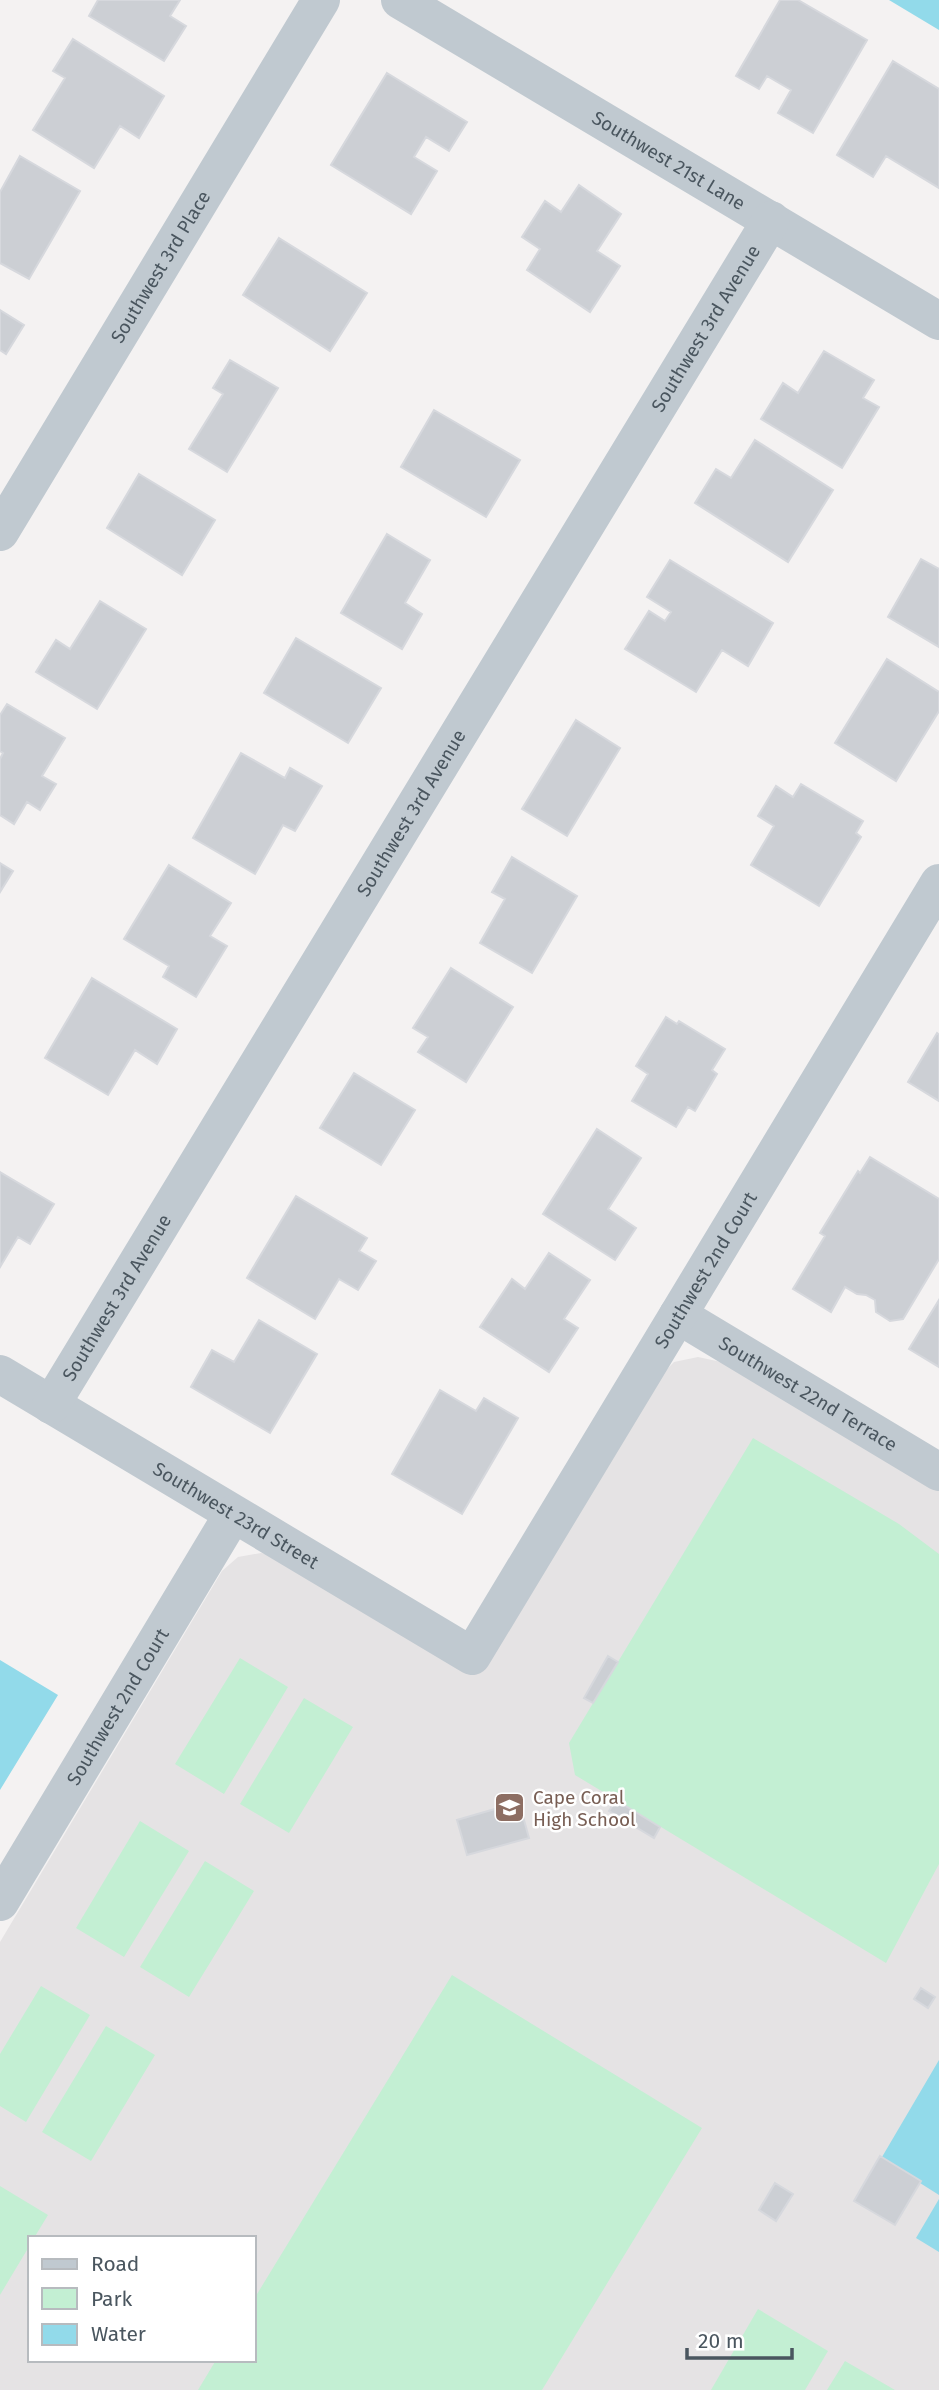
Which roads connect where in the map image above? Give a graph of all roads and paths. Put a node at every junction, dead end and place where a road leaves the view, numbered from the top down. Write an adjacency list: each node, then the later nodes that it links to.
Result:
1 (321, 0): 5 (street, Southwest 3rd Place)
2 (400, 0): 3 (street, Southwest 21st Lane)
3 (771, 220): 4 (street, Southwest 21st Lane); 9 (street, Southwest 3rd Avenue)
4 (939, 321)
5 (0, 532)
6 (936, 894): 7 (street, Southwest 2nd Court)
7 (678, 1315): 10 (street, Southwest 22nd Terrace); 12 (street, Southwest 2nd Court)
8 (0, 1374): 9 (street, Southwest 23rd Street)
9 (51, 1405): 11 (street, Southwest 23rd Street)
10 (939, 1472)
11 (233, 1514): 12 (street, Southwest 23rd Street); 13 (street, Southwest 2nd Court)
12 (472, 1656)
13 (0, 1902)

